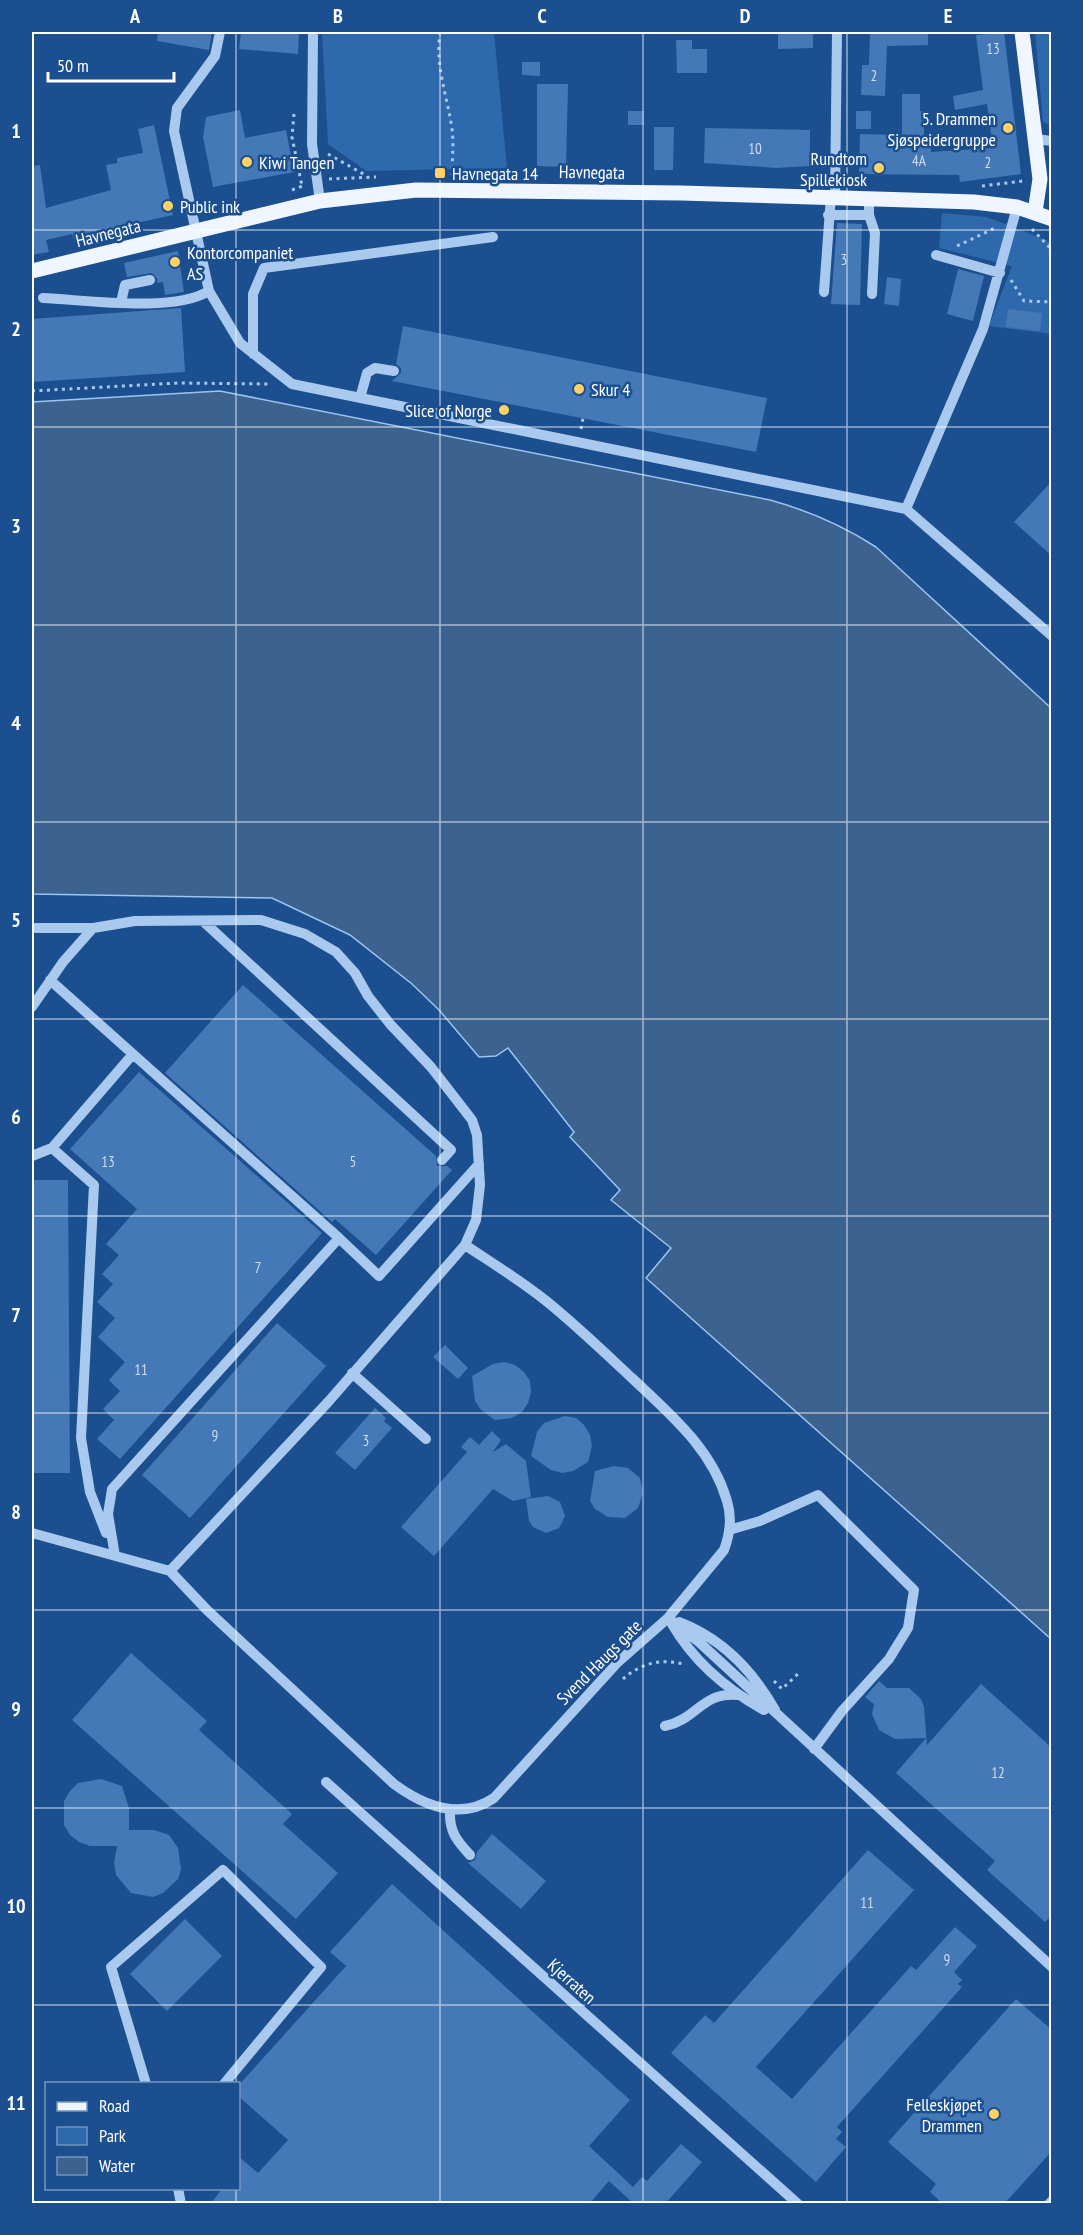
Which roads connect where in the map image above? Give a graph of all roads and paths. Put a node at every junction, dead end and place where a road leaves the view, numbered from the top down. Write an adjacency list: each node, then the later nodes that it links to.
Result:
1 (220, 32): 23 (street)
2 (313, 32): 17 (street)
3 (439, 32): 10 (path)
4 (837, 32): 15 (street)
5 (1022, 32): 7 (main road)
6 (294, 114): 13 (path)
7 (1036, 139): 8 (street); 18 (main road)
8 (1052, 141)
9 (324, 152): 11 (path)
10 (452, 176)
11 (369, 177)
12 (1025, 177): 14 (path)
13 (302, 186)
14 (975, 186)
15 (833, 196): 16 (main road, Havnegata); 17 (main road, Havnegata); 20 (street)
16 (869, 198): 19 (main road, Havnegata); 21 (street)
17 (320, 201): 23 (main road, Havnegata)
18 (1035, 212): 19 (main road, Havnegata); 22 (main road, Havnegata)
19 (1016, 213): 25 (path); 26 (street)
20 (828, 215): 21 (street); 30 (street)
21 (869, 215): 31 (street)
22 (1052, 219)
23 (196, 230): 27 (main road, Havnegata); 29 (street)
24 (493, 237): 35 (street)
25 (936, 255): 26 (street)
26 (1001, 268): 34 (path); 40 (street)
27 (32, 272)
28 (150, 280): 33 (street)
29 (209, 291): 33 (street); 35 (street)
30 (824, 292)
31 (872, 294)
32 (43, 298): 33 (street)
33 (122, 302)
34 (1052, 302)
35 (253, 354): 37 (street)
36 (394, 371): 39 (street)
37 (292, 384): 38 (path); 39 (street)
38 (32, 391)
39 (360, 398): 40 (street)
40 (906, 509): 41 (street)
41 (1052, 636)
42 (204, 922): 44 (street); 50 (street); 51 (street)
43 (32, 928): 44 (street)
44 (93, 928): 45 (street)
45 (50, 981): 46 (street); 47 (street)
46 (32, 1007)
47 (133, 1054): 48 (street); 52 (street)
48 (52, 1148): 49 (street); 58 (street)
49 (32, 1156)
50 (442, 1160)
51 (479, 1164): 52 (street); 53 (street)
52 (339, 1238): 58 (street)
53 (465, 1245): 54 (street); 56 (street, Svend Haugs gate)
54 (352, 1373): 55 (street); 59 (street)
55 (426, 1439)
56 (729, 1530): 60 (street, Svend Haugs gate); 65 (street)
57 (32, 1533): 58 (street)
58 (115, 1556): 59 (street)
59 (170, 1571): 67 (street, Svend Haugs gate)
60 (668, 1618): 61 (street); 62 (street); 63 (street); 67 (street, Svend Haugs gate)
61 (736, 1695): 62 (street); 63 (street); 64 (street)
62 (753, 1695): 63 (street)
63 (780, 1718): 65 (street)
64 (665, 1726)
65 (814, 1749): 69 (street)
66 (326, 1782): 72 (street, Kjerraten)
67 (450, 1810): 68 (street)
68 (470, 1855)
69 (1052, 1967)
70 (145, 2082): 71 (street)
71 (226, 2082)
72 (798, 2204)

